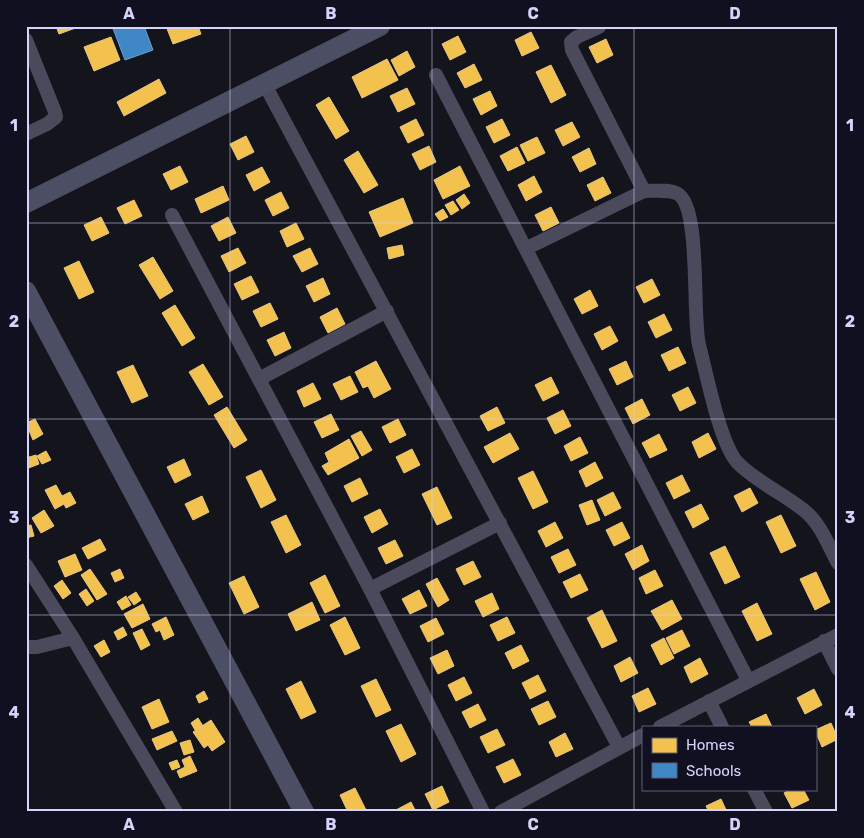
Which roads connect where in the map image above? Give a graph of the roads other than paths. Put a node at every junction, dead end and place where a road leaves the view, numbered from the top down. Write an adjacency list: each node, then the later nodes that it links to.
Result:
1 (380, 26): 5 (street)
2 (598, 27): 7 (street)
3 (26, 40): 6 (street)
4 (436, 75): 10 (street)
5 (264, 83): 8 (street); 12 (street)
6 (26, 134)
7 (644, 191): 10 (street); 15 (street)
8 (26, 203)
9 (172, 215): 13 (street)
10 (527, 248): 23 (street)
11 (26, 291): 31 (street)
12 (387, 311): 13 (street); 14 (street)
13 (259, 379): 17 (street)
14 (500, 523): 17 (street); 28 (street)
15 (838, 563)
16 (26, 565): 19 (street)
17 (370, 590): 32 (street)
18 (838, 635): 20 (street)
19 (73, 638): 21 (street); 30 (street)
20 (824, 642): 22 (street); 23 (street)
21 (26, 646)
22 (838, 669)
23 (748, 680): 24 (street)
24 (709, 701): 25 (street); 26 (street)
25 (662, 726)
26 (722, 726)
27 (642, 736): 28 (street)
28 (620, 747): 33 (street)
29 (755, 790): 34 (street)
30 (176, 812)
31 (304, 812)
32 (483, 812)
33 (501, 812)
34 (766, 812)

